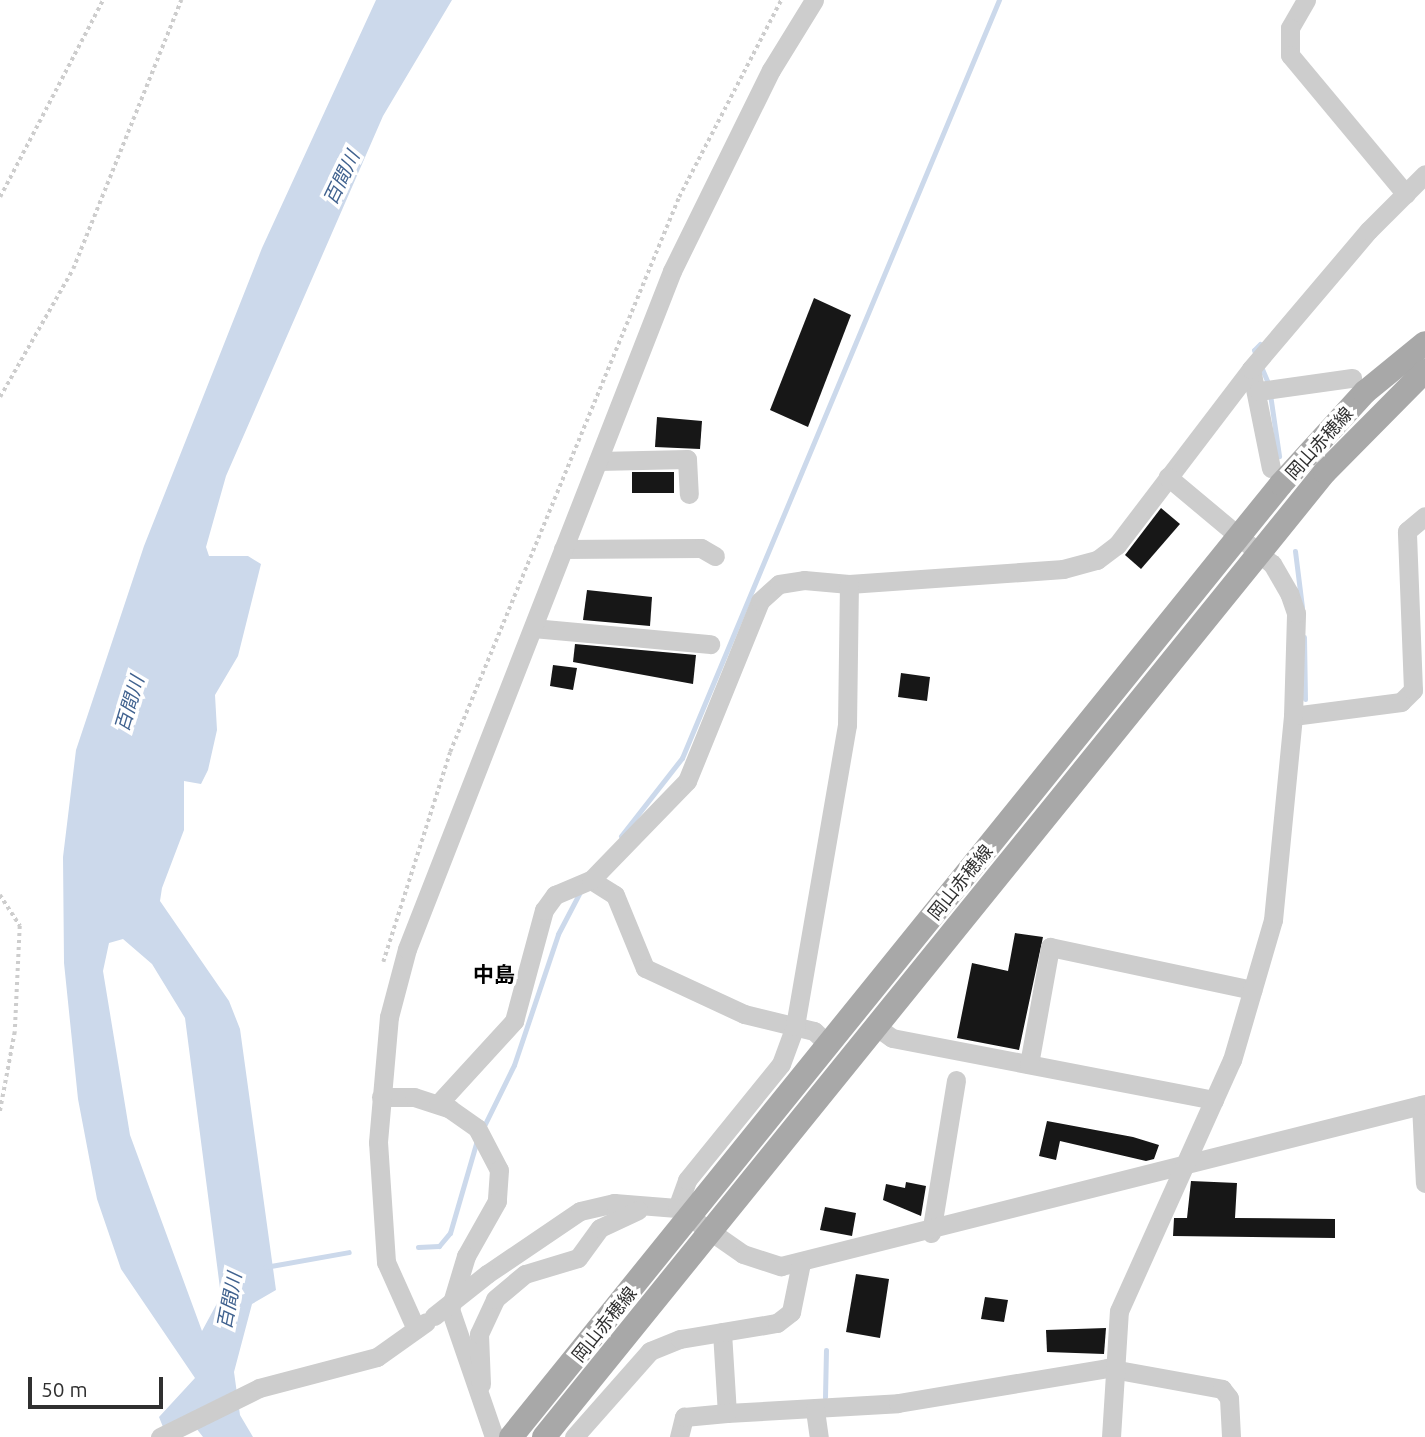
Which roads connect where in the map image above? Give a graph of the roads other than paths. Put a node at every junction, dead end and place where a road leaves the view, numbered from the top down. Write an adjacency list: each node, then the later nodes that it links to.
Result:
1 (814, 0): 10 (street)
2 (1306, 0): 4 (street)
3 (1425, 176): 4 (street)
4 (1406, 194): 6 (street)
5 (1425, 343): 15 (main road, 岡山赤穂線)
6 (1258, 361): 9 (street); 12 (street)
7 (1425, 371): 17 (main road, 岡山赤穂線)
8 (1352, 378): 9 (street)
9 (1266, 390): 11 (street)
10 (598, 460): 13 (street); 16 (street)
11 (1271, 468)
12 (1168, 477): 15 (street); 19 (street)
13 (689, 495)
14 (1425, 516): 22 (street)
15 (1241, 536): 17 (street); 27 (main road, 岡山赤穂線)
16 (563, 549): 18 (street); 20 (street)
17 (1261, 554): 22 (street); 25 (main road, 岡山赤穂線)
18 (715, 556)
19 (849, 584): 23 (street); 26 (street)
20 (533, 628): 21 (street); 30 (street)
21 (710, 644)
22 (1293, 716): 24 (street)
23 (592, 880): 26 (street); 33 (street)
24 (1252, 990): 28 (street); 31 (street)
25 (874, 1025): 28 (street); 37 (main road, 岡山赤穂線)
26 (795, 1026): 27 (street); 37 (street)
27 (828, 1044): 37 (main road, 岡山赤穂線)
28 (1029, 1064): 31 (street)
29 (956, 1080): 38 (street)
30 (381, 1097): 33 (street); 40 (street)
31 (1214, 1100): 34 (street)
32 (1423, 1105): 34 (street); 35 (street)
33 (444, 1107): 45 (street)
34 (1181, 1169): 38 (street); 42 (street)
35 (1425, 1183)
36 (652, 1206): 37 (street); 40 (street, bridge); 45 (street)
37 (694, 1217): 39 (street); 48 (main road, 岡山赤穂線); 49 (main road, 岡山赤穂線)
38 (931, 1233): 39 (street)
39 (801, 1263): 41 (street)
40 (416, 1329): 46 (street)
41 (722, 1332): 44 (street); 50 (street)
42 (1113, 1369): 43 (street); 53 (street); 54 (street)
43 (815, 1410): 44 (street); 52 (street)
44 (727, 1413): 51 (street)
45 (486, 1416): 47 (street)
46 (160, 1437)
47 (494, 1437)
48 (512, 1437)
49 (544, 1437)
50 (574, 1437)
51 (679, 1437)
52 (819, 1437)
53 (1111, 1437)
54 (1231, 1437)

